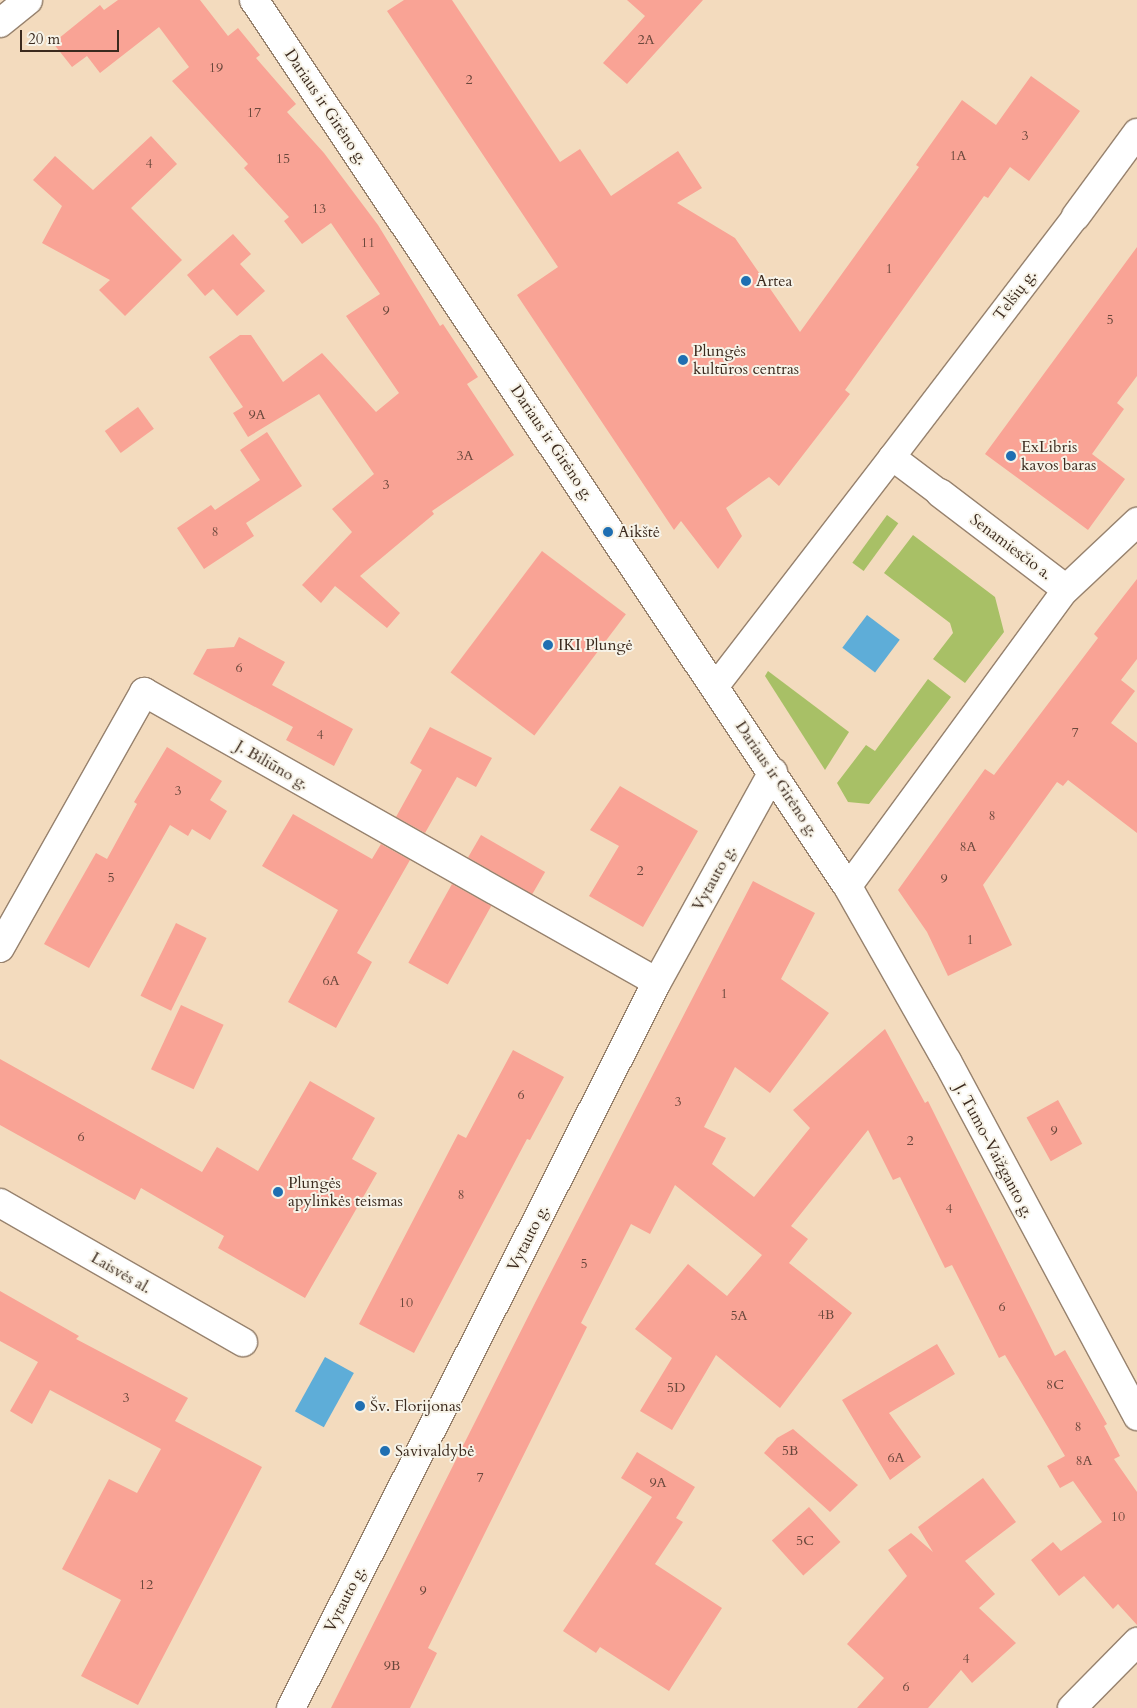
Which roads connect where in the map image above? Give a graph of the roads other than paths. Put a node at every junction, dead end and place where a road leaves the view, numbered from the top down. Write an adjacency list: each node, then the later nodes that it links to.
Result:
1 (28, 0): 3 (main road)
2 (254, 0): 10 (main road, Dariaus ir Girėno g.)
3 (0, 23)
4 (1137, 133): 5 (main road, Telšių g.)
5 (1076, 216): 6 (street, Telšių g.)
6 (892, 457): 7 (street, Senamiesčio a.); 10 (street)
7 (940, 493): 9 (main road, Senamiesčio a.)
8 (1137, 522): 9 (main road)
9 (1066, 590): 12 (street, Senamiesčio a.)
10 (715, 687): 11 (main road, Dariaus ir Girėno g.)
11 (773, 772): 12 (main road, Dariaus ir Girėno g.); 14 (main road, Vytauto g.)
12 (848, 887): 17 (main road, J. Tumo-Vaižganto g.)
13 (0, 948): 14 (main road, J. Biliūno g.)
14 (657, 982): 20 (main road, Vytauto g.)
15 (0, 1203): 16 (main road, Laisvės al.)
16 (243, 1342)
17 (1130, 1386): 18 (main road, J. Tumo-Vaižganto g.)
18 (1137, 1416)
19 (1137, 1642): 21 (main road)
20 (291, 1708)
21 (1072, 1708)

